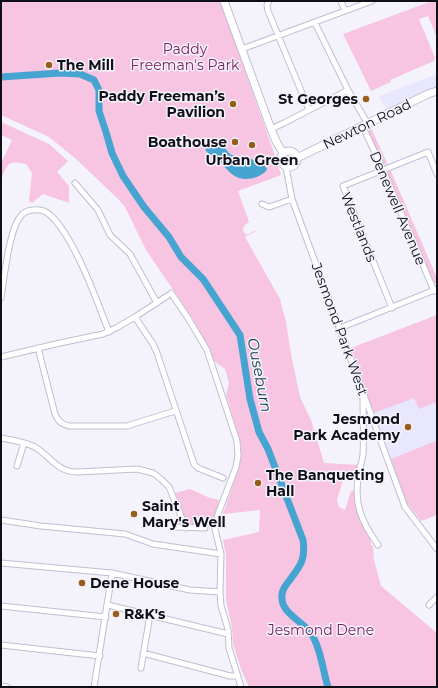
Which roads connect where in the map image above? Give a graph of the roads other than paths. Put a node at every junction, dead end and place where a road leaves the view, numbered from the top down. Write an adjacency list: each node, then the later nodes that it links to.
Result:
1 (224, 1): 8 (street)
2 (269, 1): 7 (street)
3 (341, 1): 5 (street)
4 (372, 1): 5 (street)
5 (345, 11): 6 (street)
6 (315, 23): 7 (street); 9 (street, Denewell Avenue)
7 (278, 36): 8 (street); 11 (street)
8 (242, 49): 13 (street)
9 (348, 90): 11 (street); 12 (street, Denewell Avenue)
10 (437, 92): 12 (street, Newton Road)
11 (308, 110): 13 (street)
12 (365, 125): 15 (street, Newton Road); 17 (street, Denewell Avenue)
13 (271, 128): 14 (street)
14 (283, 153): 15 (street); 16 (street)
15 (297, 158): 16 (street)
16 (286, 167): 20 (street, Jesmond Park West)
17 (383, 170): 18 (street); 22 (street, Denewell Avenue); 25 (street, Westlands)
18 (437, 174)
19 (74, 183): 24 (street)
20 (292, 199): 21 (street); 27 (street, Jesmond Park West)
21 (262, 204)
22 (435, 290): 25 (street)
23 (1, 298): 28 (street)
24 (157, 303): 26 (street); 45 (street)
25 (392, 308): 27 (street)
26 (135, 317): 28 (street); 32 (street)
27 (340, 328): 31 (street, Jesmond Park West)
28 (109, 332): 29 (street)
29 (38, 348): 30 (street); 32 (street)
30 (1, 357)
31 (363, 393): 33 (street, Jesmond Park West); 34 (street)
32 (175, 411): 38 (street)
33 (372, 418): 34 (street); 44 (street, Jesmond Park West)
34 (363, 421): 43 (street)
35 (1, 438): 36 (street)
36 (24, 443): 37 (street); 41 (street)
37 (17, 466)
38 (223, 478)
39 (1, 520): 45 (street)
40 (175, 527): 41 (street)
41 (186, 528): 42 (street)
42 (205, 528)
43 (378, 544)
44 (437, 550)
45 (221, 554): 48 (street)
46 (1, 563): 47 (street)
47 (112, 574): 48 (street); 50 (street)
48 (220, 592): 55 (street)
49 (437, 597): 51 (street)
50 (108, 605): 53 (street); 54 (street)
51 (429, 605)
52 (1, 606): 54 (street)
53 (150, 615): 55 (street); 57 (street)
54 (106, 617): 58 (street)
55 (228, 634): 60 (street)
56 (1, 646): 58 (street)
57 (143, 653): 59 (street); 60 (street)
58 (100, 656): 63 (street)
59 (141, 668)
60 (238, 676): 64 (street)
61 (1, 686): 62 (street)
62 (7, 687)
63 (94, 687)
64 (241, 687)

